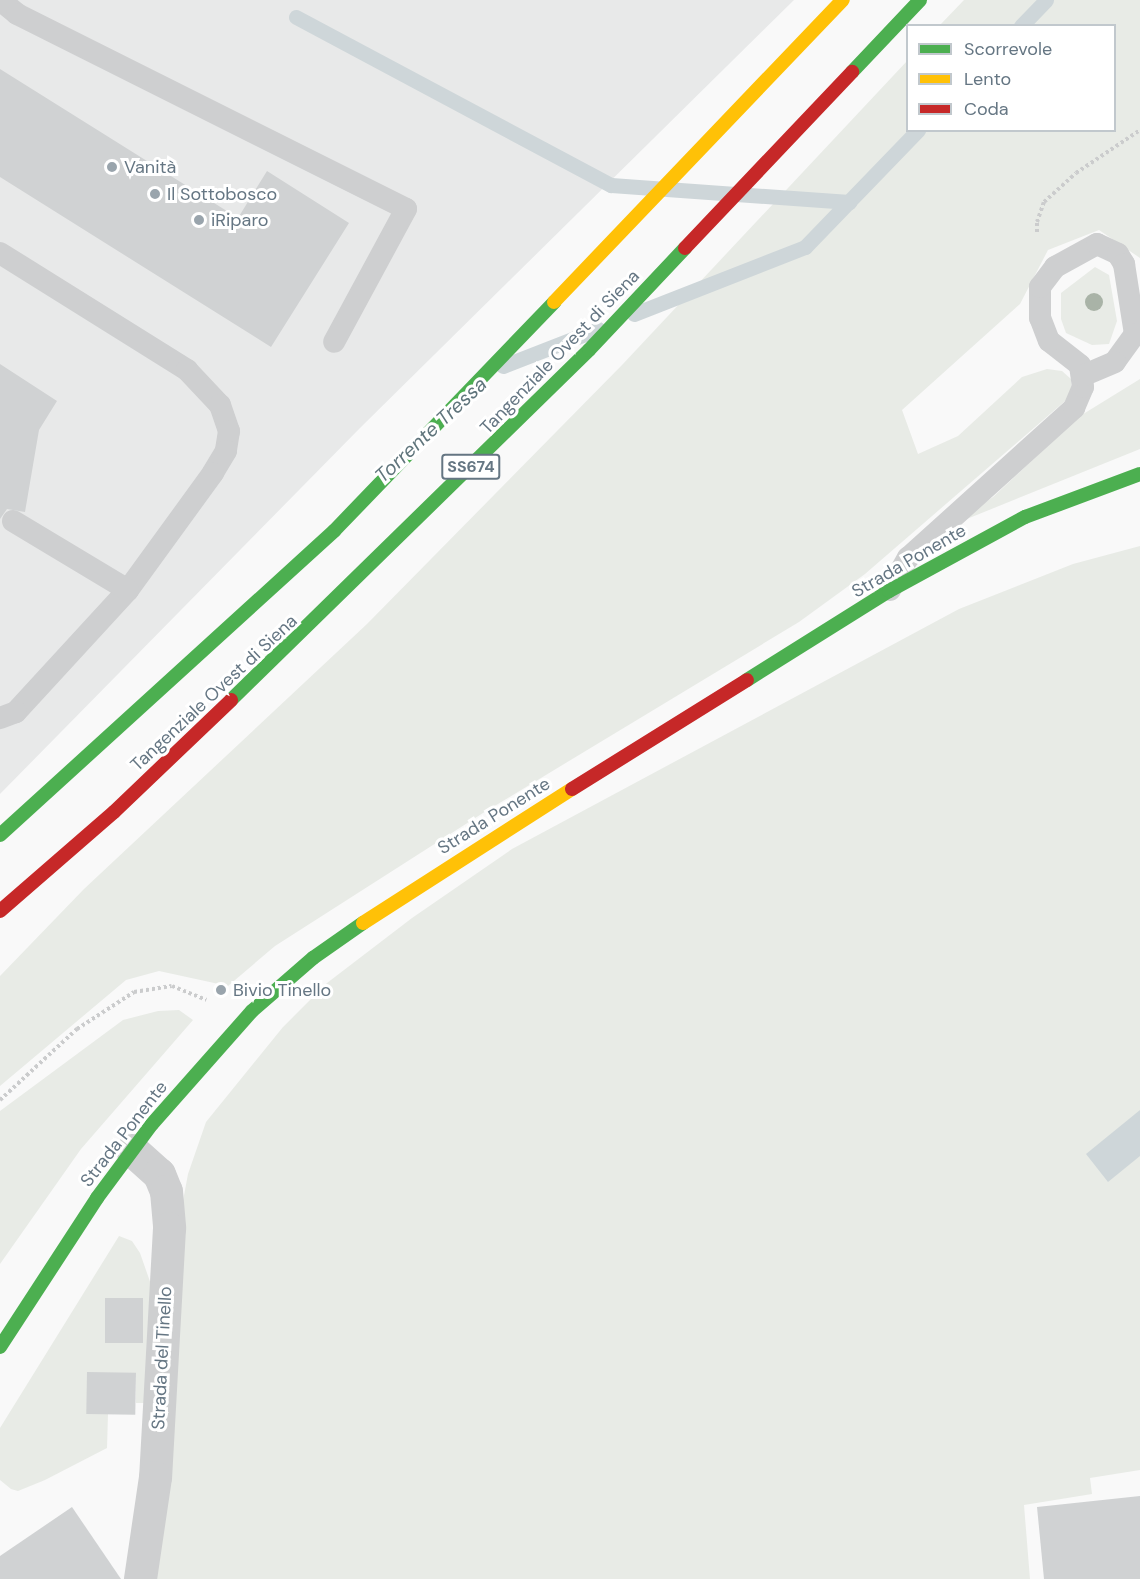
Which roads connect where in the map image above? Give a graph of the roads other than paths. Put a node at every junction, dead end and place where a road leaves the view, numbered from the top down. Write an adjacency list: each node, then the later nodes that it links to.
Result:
1 (0, 0): 5 (lane)
2 (843, 0): 12 (main road, Tangenziale Ovest di Siena / SS674)
3 (920, 0): 13 (main road, Tangenziale Ovest di Siena / SS674)
4 (0, 252): 9 (lane)
5 (334, 342)
6 (1082, 376): 6 (lane); 10 (lane)
7 (1140, 474): 10 (main road, Strada Ponente)
8 (13, 521): 9 (lane)
9 (128, 590): 11 (lane)
10 (889, 591): 14 (main road, Strada Ponente)
11 (0, 718)
12 (0, 835)
13 (0, 910)
14 (132, 1150): 15 (main road, Strada Ponente); 16 (street, Strada del Tinello)
15 (0, 1347)
16 (140, 1579)

